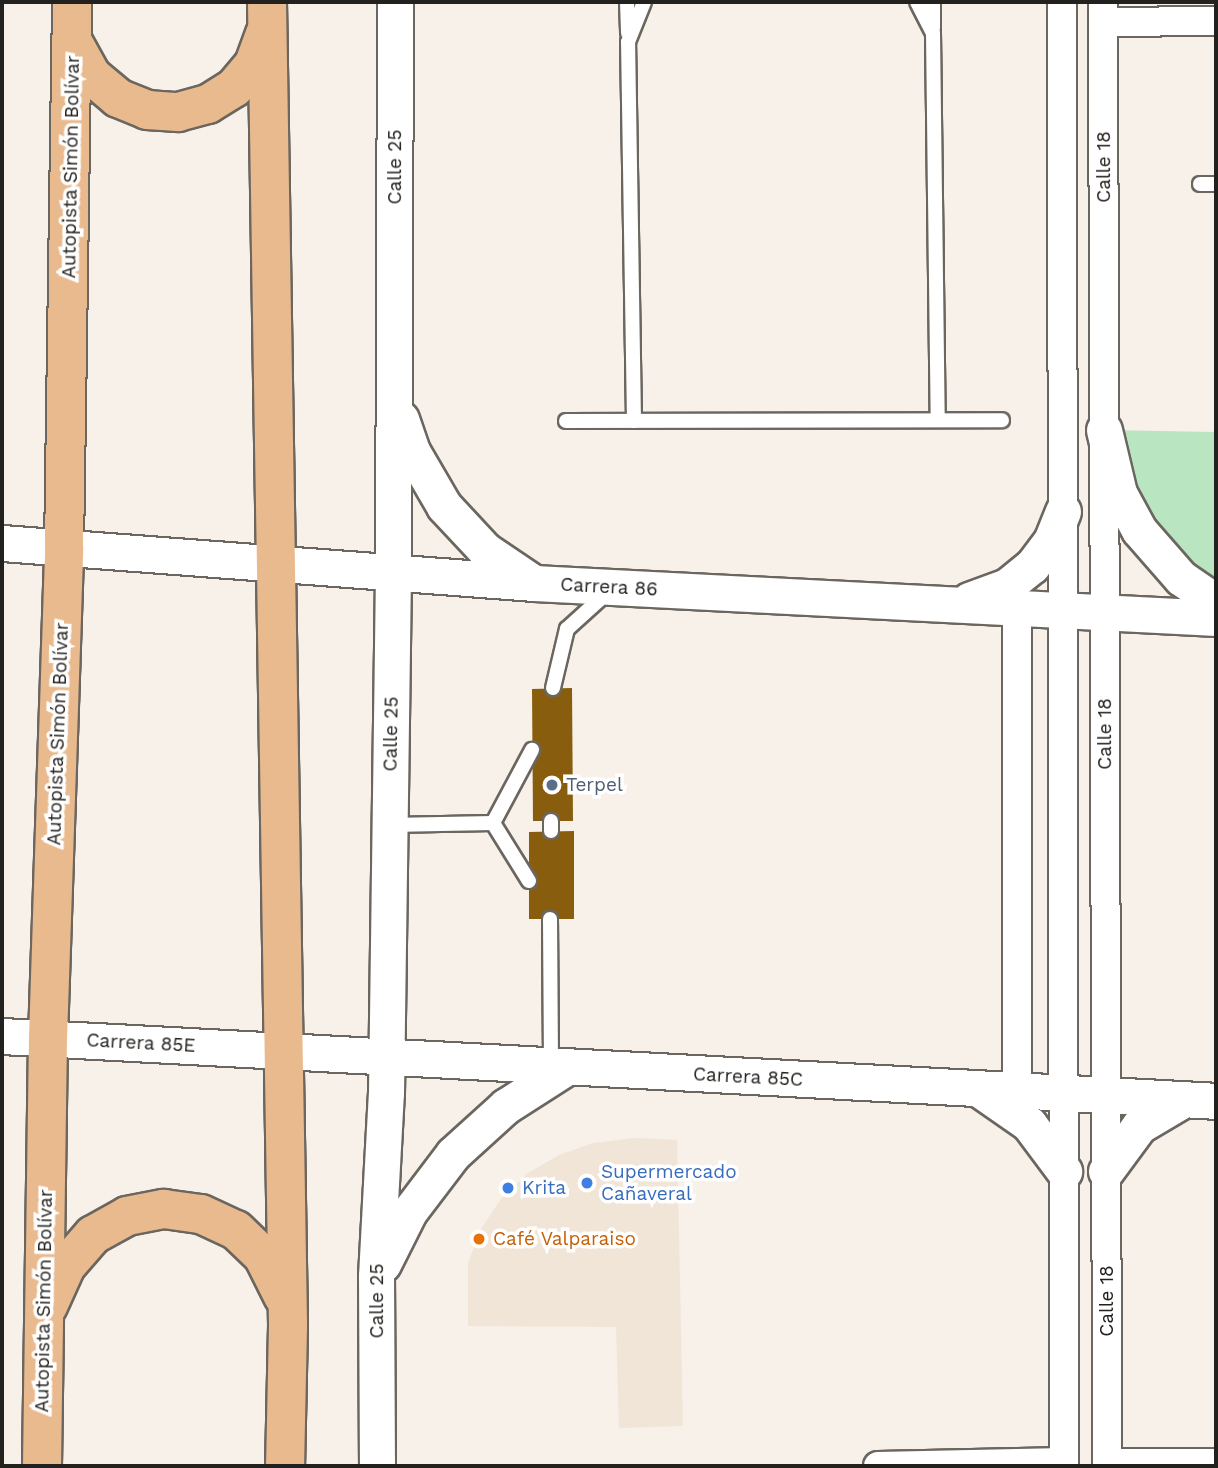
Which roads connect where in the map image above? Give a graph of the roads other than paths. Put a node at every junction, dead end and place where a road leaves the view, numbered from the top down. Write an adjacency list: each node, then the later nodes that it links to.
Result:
1 (72, 2): 12 (highway, Autopista Simón Bolívar)
2 (395, 2): 16 (street, Calle 25)
3 (627, 2): 13 (lane)
4 (644, 2): 13 (lane)
5 (918, 2): 11 (lane)
6 (933, 2): 11 (lane)
7 (1062, 2): 22 (street)
8 (267, 11): 12 (highway); 25 (highway)
9 (1103, 12): 10 (street); 21 (street, Calle 18)
10 (1216, 21)
11 (933, 33): 17 (lane)
12 (74, 42): 24 (highway, Autopista Simón Bolívar)
13 (628, 42): 20 (lane)
14 (1200, 184): 15 (lane)
15 (1216, 184)
16 (395, 388): 26 (street, Calle 25); 27 (street)
17 (938, 420): 18 (lane); 20 (lane)
18 (1002, 420)
19 (566, 421): 20 (lane)
20 (635, 421)
21 (1104, 430): 29 (street); 33 (street, Calle 18)
22 (1063, 511): 30 (street); 32 (street)
23 (2, 542): 24 (street, Carrera 86)
24 (65, 548): 25 (street, Carrera 86); 42 (highway, Autopista Simón Bolívar)
25 (276, 566): 26 (street, Carrera 86); 43 (highway)
26 (393, 574): 27 (street, Carrera 86); 38 (street, Calle 25)
27 (534, 583): 28 (street, Carrera 86)
28 (612, 588): 30 (street, Carrera 86); 35 (lane)
29 (1216, 602)
30 (947, 603): 31 (street, Carrera 86)
31 (1017, 608): 32 (street, Carrera 86); 47 (street)
32 (1063, 610): 33 (street, Carrera 86); 48 (street)
33 (1105, 613): 34 (street, Carrera 86); 49 (street, Calle 18)
34 (1216, 618)
35 (553, 688)
36 (532, 750): 37 (lane)
37 (493, 823): 38 (lane); 39 (lane)
38 (390, 825): 44 (street, Calle 25)
39 (529, 881)
40 (550, 919): 45 (lane)
41 (2, 1036): 42 (street, Carrera 85E)
42 (48, 1038): 43 (street, Carrera 85E); 54 (highway, Autopista Simón Bolívar)
43 (280, 1051): 44 (street, Carrera 85C); 55 (highway)
44 (386, 1057): 45 (street, Carrera 85C); 53 (street, Calle 25)
45 (559, 1067): 46 (street, Carrera 85C); 53 (street)
46 (980, 1090): 47 (street, Carrera 85C); 51 (street)
47 (1017, 1092): 48 (street, Carrera 85C)
48 (1063, 1095): 49 (street, Carrera 85C); 51 (street)
49 (1107, 1097): 50 (street, Carrera 85C); 52 (street, Calle 18)
50 (1200, 1101): 52 (street)
51 (1064, 1171): 57 (street)
52 (1106, 1171): 58 (street, Calle 18)
53 (376, 1276): 61 (street, Calle 25)
54 (43, 1317): 55 (highway); 59 (highway, Autopista Simón Bolívar)
55 (288, 1326): 60 (highway)
56 (1216, 1463): 58 (street)
57 (1064, 1464): 62 (street)
58 (1107, 1465)
59 (41, 1466)
60 (285, 1466)
61 (377, 1466)
62 (878, 1466)

